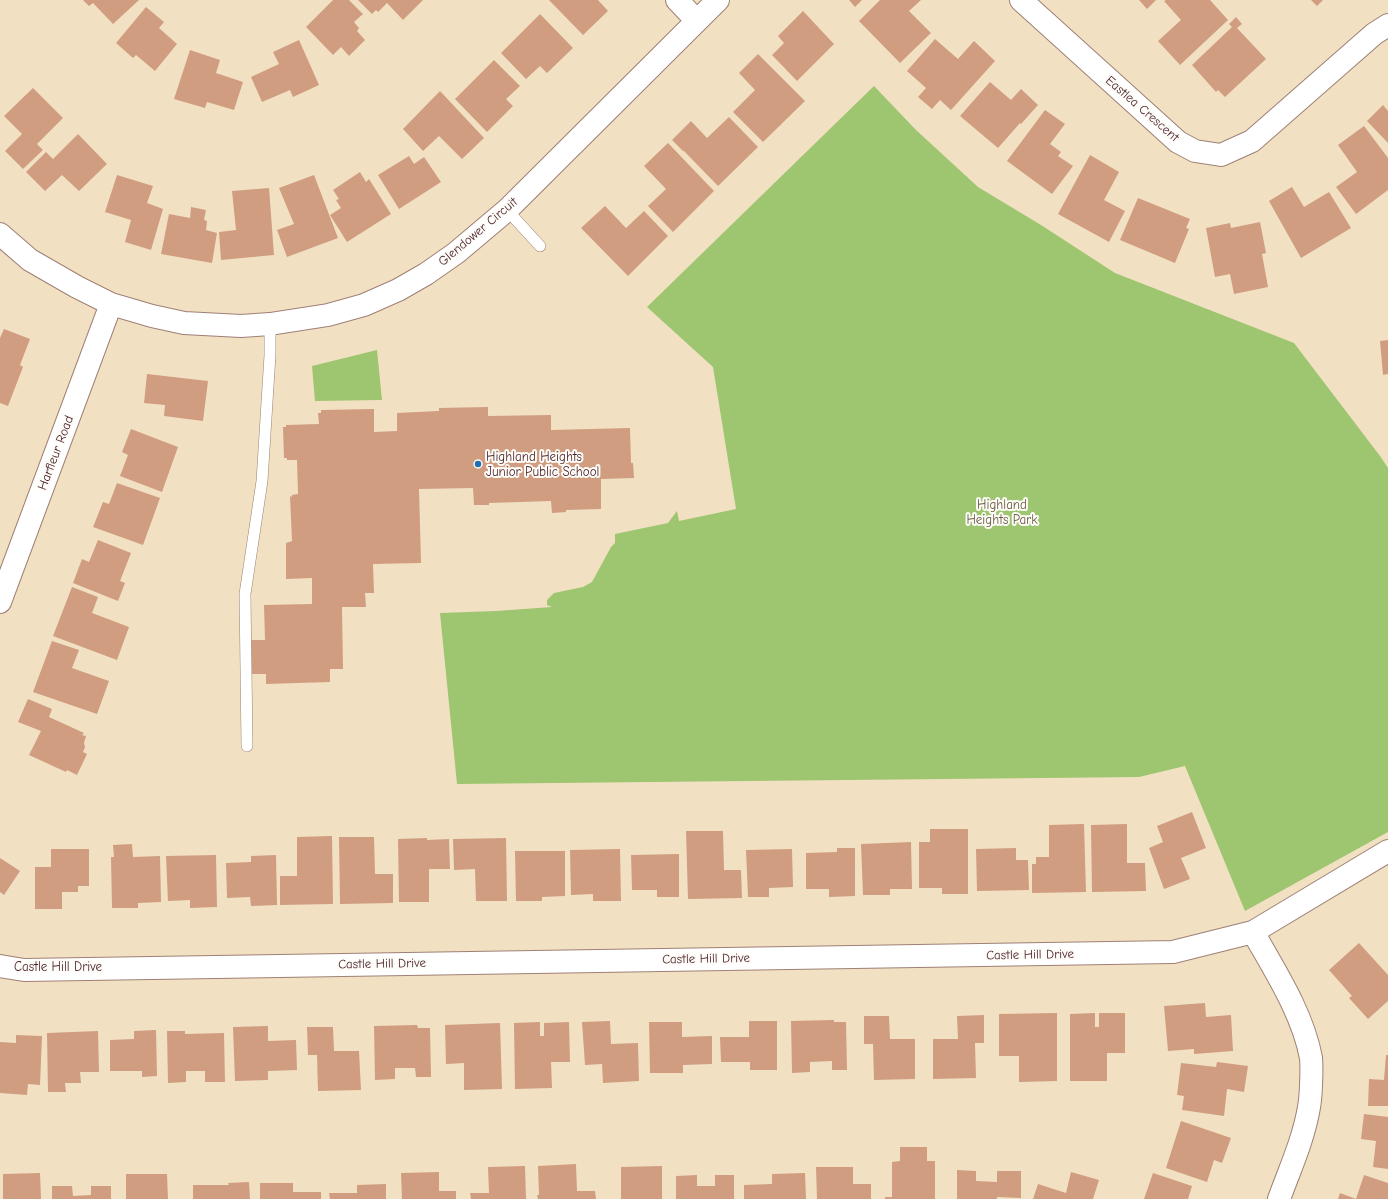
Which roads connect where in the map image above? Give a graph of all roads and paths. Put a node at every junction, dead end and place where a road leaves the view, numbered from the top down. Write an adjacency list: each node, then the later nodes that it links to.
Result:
1 (677, 0): 4 (street)
2 (718, 0): 4 (street, Glendower Circuit)
3 (1021, 0): 5 (street, Eastlea Crescent)
4 (696, 20): 6 (street, Glendower Circuit)
5 (1388, 25)
6 (507, 210): 8 (lane); 10 (street, Glendower Circuit)
7 (0, 234): 9 (street, Glendower Circuit)
8 (540, 246)
9 (110, 304): 10 (street, Glendower Circuit); 11 (street, Harfleur Road)
10 (270, 324): 12 (lane)
11 (0, 602)
12 (248, 746)
13 (1388, 851): 14 (street, Castle Hill Drive)
14 (1253, 932): 15 (street, Castle Hill Drive); 16 (street)
15 (0, 966)
16 (1279, 1199)

